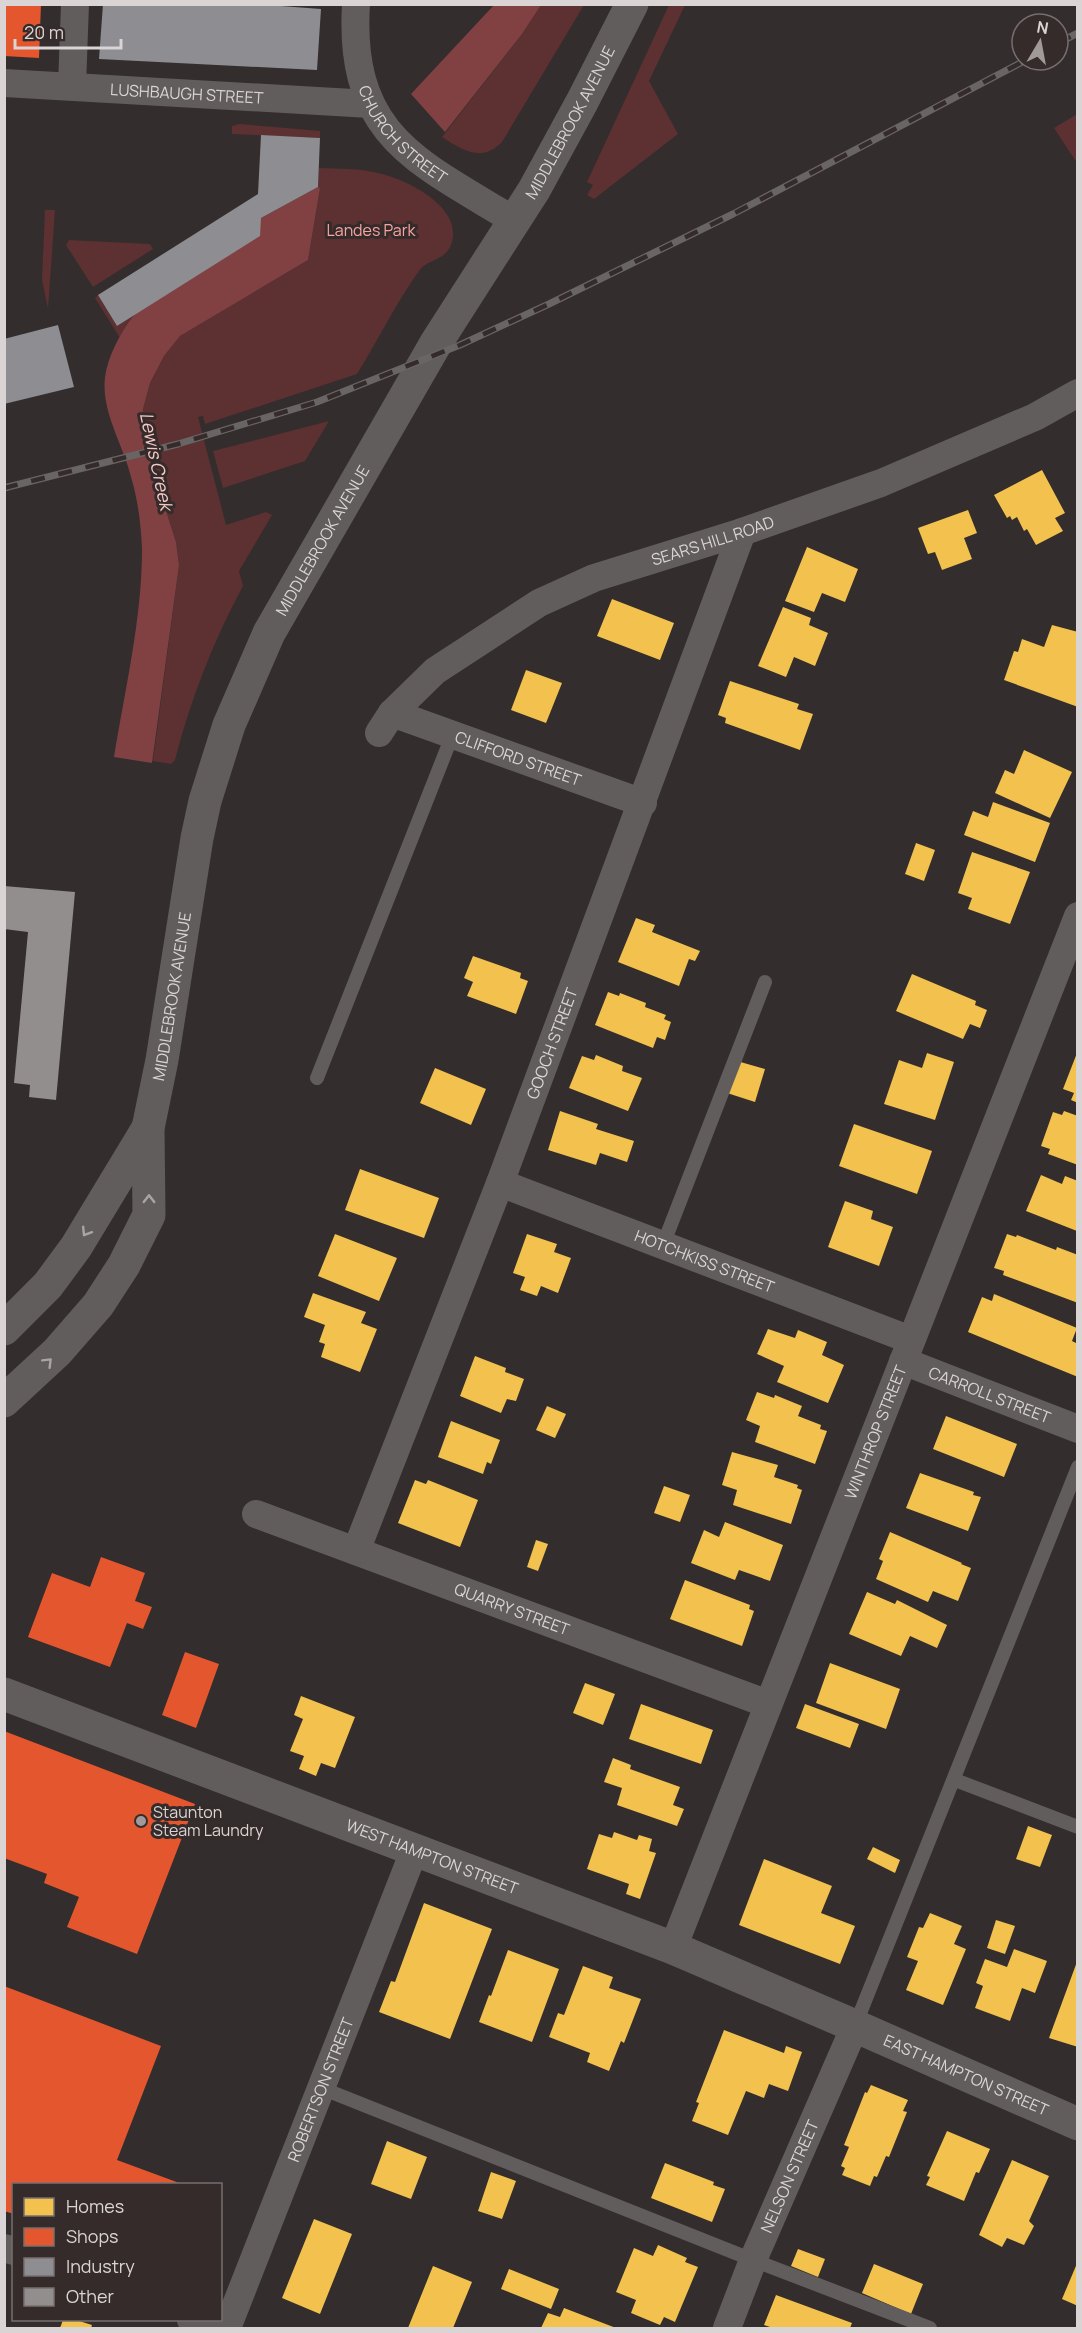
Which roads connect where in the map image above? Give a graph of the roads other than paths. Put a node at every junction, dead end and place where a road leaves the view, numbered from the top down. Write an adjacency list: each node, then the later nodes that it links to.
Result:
1 (75, 4): 5 (street)
2 (356, 4): 6 (street, CHURCH STREET)
3 (632, 4): 7 (main road, MIDDLEBROOK AVENUE)
4 (4, 83): 5 (street, LUSHBAUGH STREET)
5 (72, 86): 6 (street, LUSHBAUGH STREET)
6 (370, 104): 7 (street, CHURCH STREET)
7 (515, 221): 16 (main road, MIDDLEBROOK AVENUE)
8 (1077, 393): 9 (street, SEARS HILL ROAD)
9 (742, 532): 10 (street, SEARS HILL ROAD); 12 (street, GOOCH STREET)
10 (385, 723): 11 (street, CLIFFORD STREET)
11 (452, 735): 12 (street, CLIFFORD STREET); 15 (lane)
12 (643, 803): 17 (street, GOOCH STREET)
13 (1077, 916): 20 (street, WINTHROP STREET)
14 (765, 982): 18 (lane)
15 (317, 1078)
16 (148, 1128): 19 (main road, MIDDLEBROOK AVENUE, one-way to 19); 21 (main road, MIDDLEBROOK AVENUE, one-way to 16)
17 (500, 1183): 18 (street, HOTCHKISS STREET); 25 (street, GOOCH STREET)
18 (663, 1245): 20 (street, HOTCHKISS STREET)
19 (4, 1329)
20 (907, 1351): 22 (street, CARROLL STREET); 27 (street, WINTHROP STREET)
21 (4, 1401)
22 (1077, 1429)
23 (1077, 1467): 28 (lane)
24 (256, 1514): 25 (street, QUARRY STREET)
25 (356, 1551): 27 (street, QUARRY STREET)
26 (4, 1694): 30 (main road, WEST HAMPTON STREET)
27 (768, 1704): 31 (street, WINTHROP STREET)
28 (955, 1780): 29 (lane); 32 (lane)
29 (1077, 1827)
30 (414, 1851): 31 (main road, WEST HAMPTON STREET); 33 (street, ROBERTSON STREET)
31 (673, 1948): 32 (main road, WEST HAMPTON STREET)
32 (855, 2026): 34 (main road, EAST HAMPTON STREET); 35 (street, NELSON STREET)
33 (321, 2088): 35 (lane); 38 (street, ROBERTSON STREET)
34 (1077, 2124)
35 (753, 2260): 39 (street, NELSON STREET); 40 (lane)
36 (196, 2321): 37 (street)
37 (214, 2328)
38 (227, 2328)
39 (727, 2328)
40 (930, 2328)

